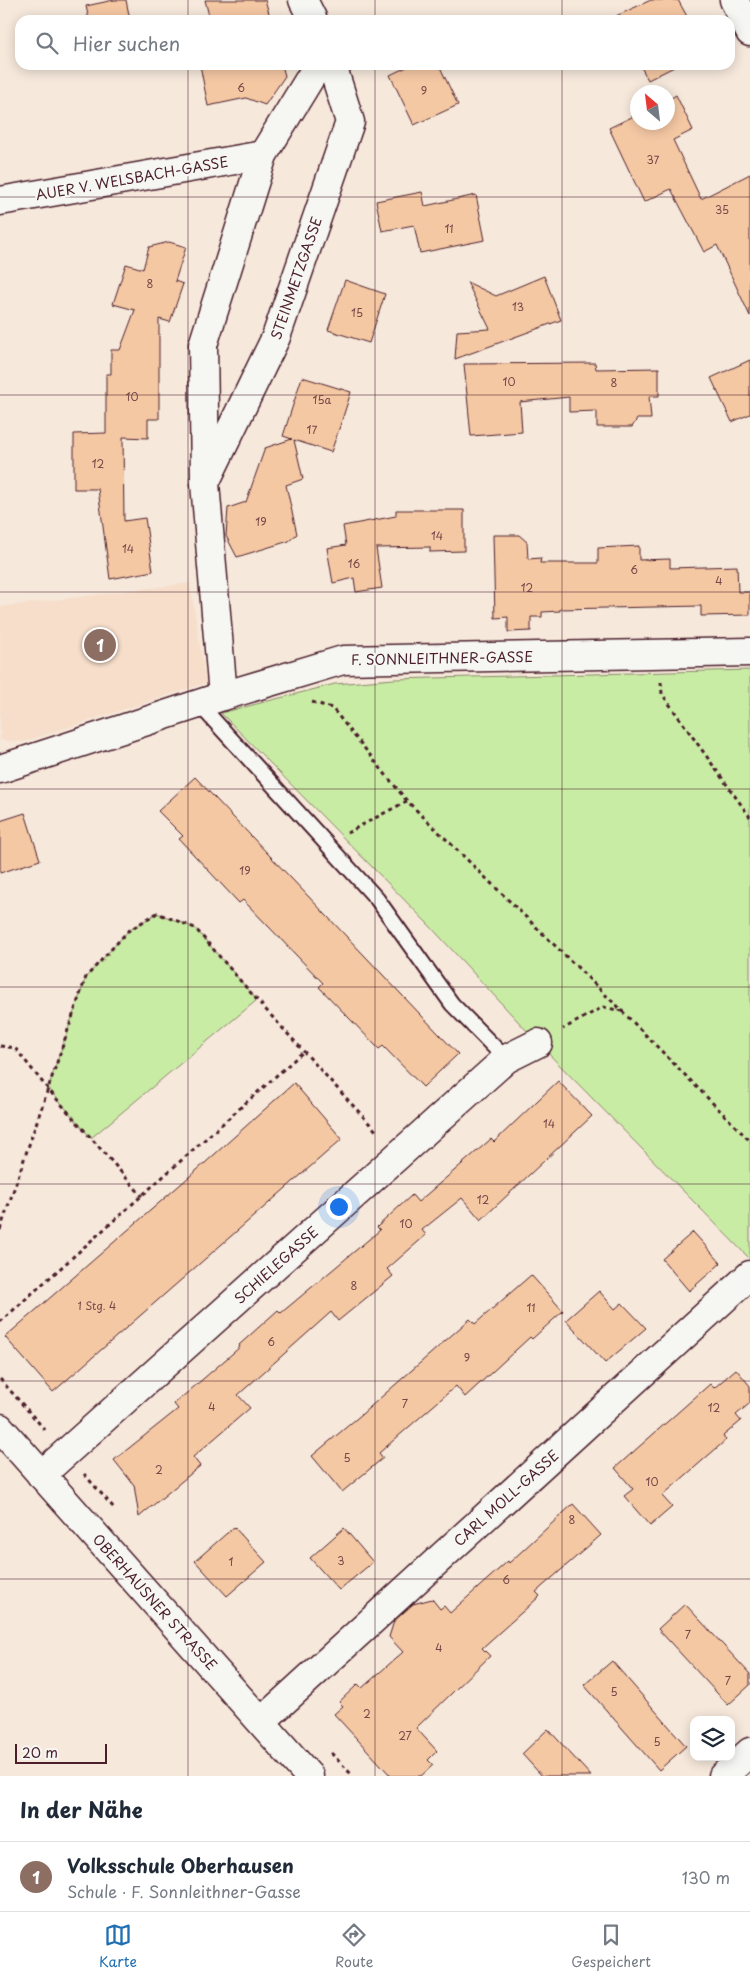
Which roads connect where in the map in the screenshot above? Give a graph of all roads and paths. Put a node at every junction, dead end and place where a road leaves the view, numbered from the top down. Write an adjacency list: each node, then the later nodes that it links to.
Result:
1 (303, 0): 3 (street)
2 (734, 0): 4 (street)
3 (310, 15)
4 (749, 28)
5 (315, 70): 7 (street)
6 (334, 70): 9 (street, STEINMETZGASSE)
7 (263, 155): 8 (street, AUER V. WELSBACH-GASSE); 9 (street)
8 (0, 201)
9 (205, 483): 13 (street)
10 (750, 652): 11 (street, F. SONNLEITHNER-GASSE)
11 (659, 654): 12 (street, F. SONNLEITHNER-GASSE); 16 (path)
12 (283, 678): 13 (street, F. SONNLEITHNER-GASSE); 15 (path)
13 (211, 700): 14 (street, F. SONNLEITHNER-GASSE); 17 (lane)
14 (4, 762)
15 (407, 801): 17 (path); 18 (path)
16 (750, 817)
17 (327, 845): 22 (lane)
18 (622, 1011): 19 (path); 24 (path)
19 (538, 1043): 22 (street, SCHIELEGASSE)
20 (0, 1046): 23 (path)
21 (304, 1051): 23 (path); 25 (path); 26 (path)
22 (506, 1059): 25 (street, SCHIELEGASSE)
23 (48, 1088): 26 (path); 27 (path)
24 (750, 1141)
25 (398, 1155): 31 (street, SCHIELEGASSE)
26 (142, 1196): 29 (path)
27 (0, 1230)
28 (750, 1275): 32 (street, CARL MOLL-GASSE)
29 (0, 1322)
30 (0, 1428): 31 (street, OBERHAUSNER STRASSE)
31 (41, 1475): 32 (street, OBERHAUSNER STRASSE)
32 (262, 1721): 34 (street, OBERHAUSNER STRASSE)
33 (750, 1752): 35 (street)
34 (310, 1776)
35 (723, 1776)

